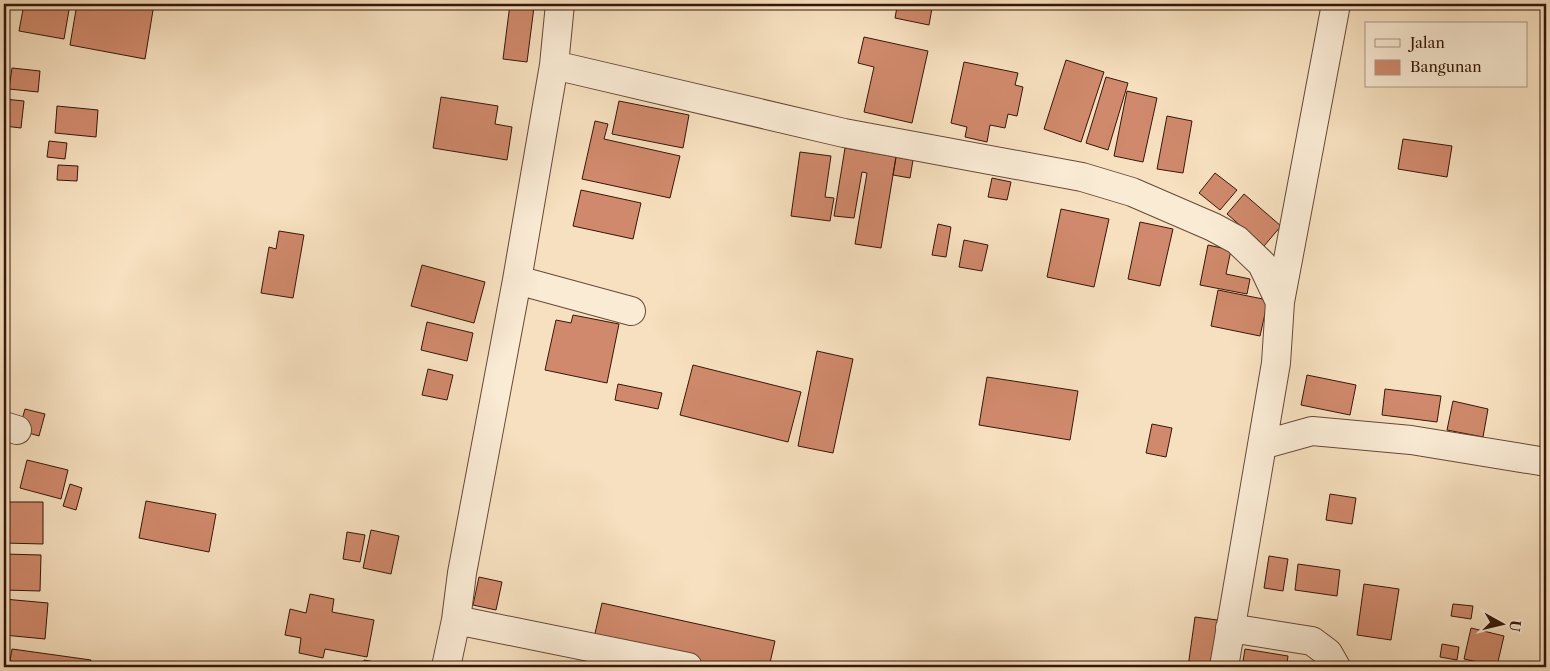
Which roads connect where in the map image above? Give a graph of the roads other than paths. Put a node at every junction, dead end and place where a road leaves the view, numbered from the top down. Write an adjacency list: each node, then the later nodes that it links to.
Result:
1 (560, 4): 3 (street)
2 (1336, 4): 5 (street)
3 (554, 65): 4 (street); 5 (street)
4 (516, 280): 6 (street); 9 (street)
5 (1280, 302): 7 (street)
6 (631, 311)
7 (1262, 444): 8 (street); 10 (street)
8 (1546, 462)
9 (456, 620): 11 (street); 12 (street)
10 (1230, 628): 13 (street); 14 (street)
11 (446, 667)
12 (688, 667)
13 (1224, 667)
14 (1336, 667)

